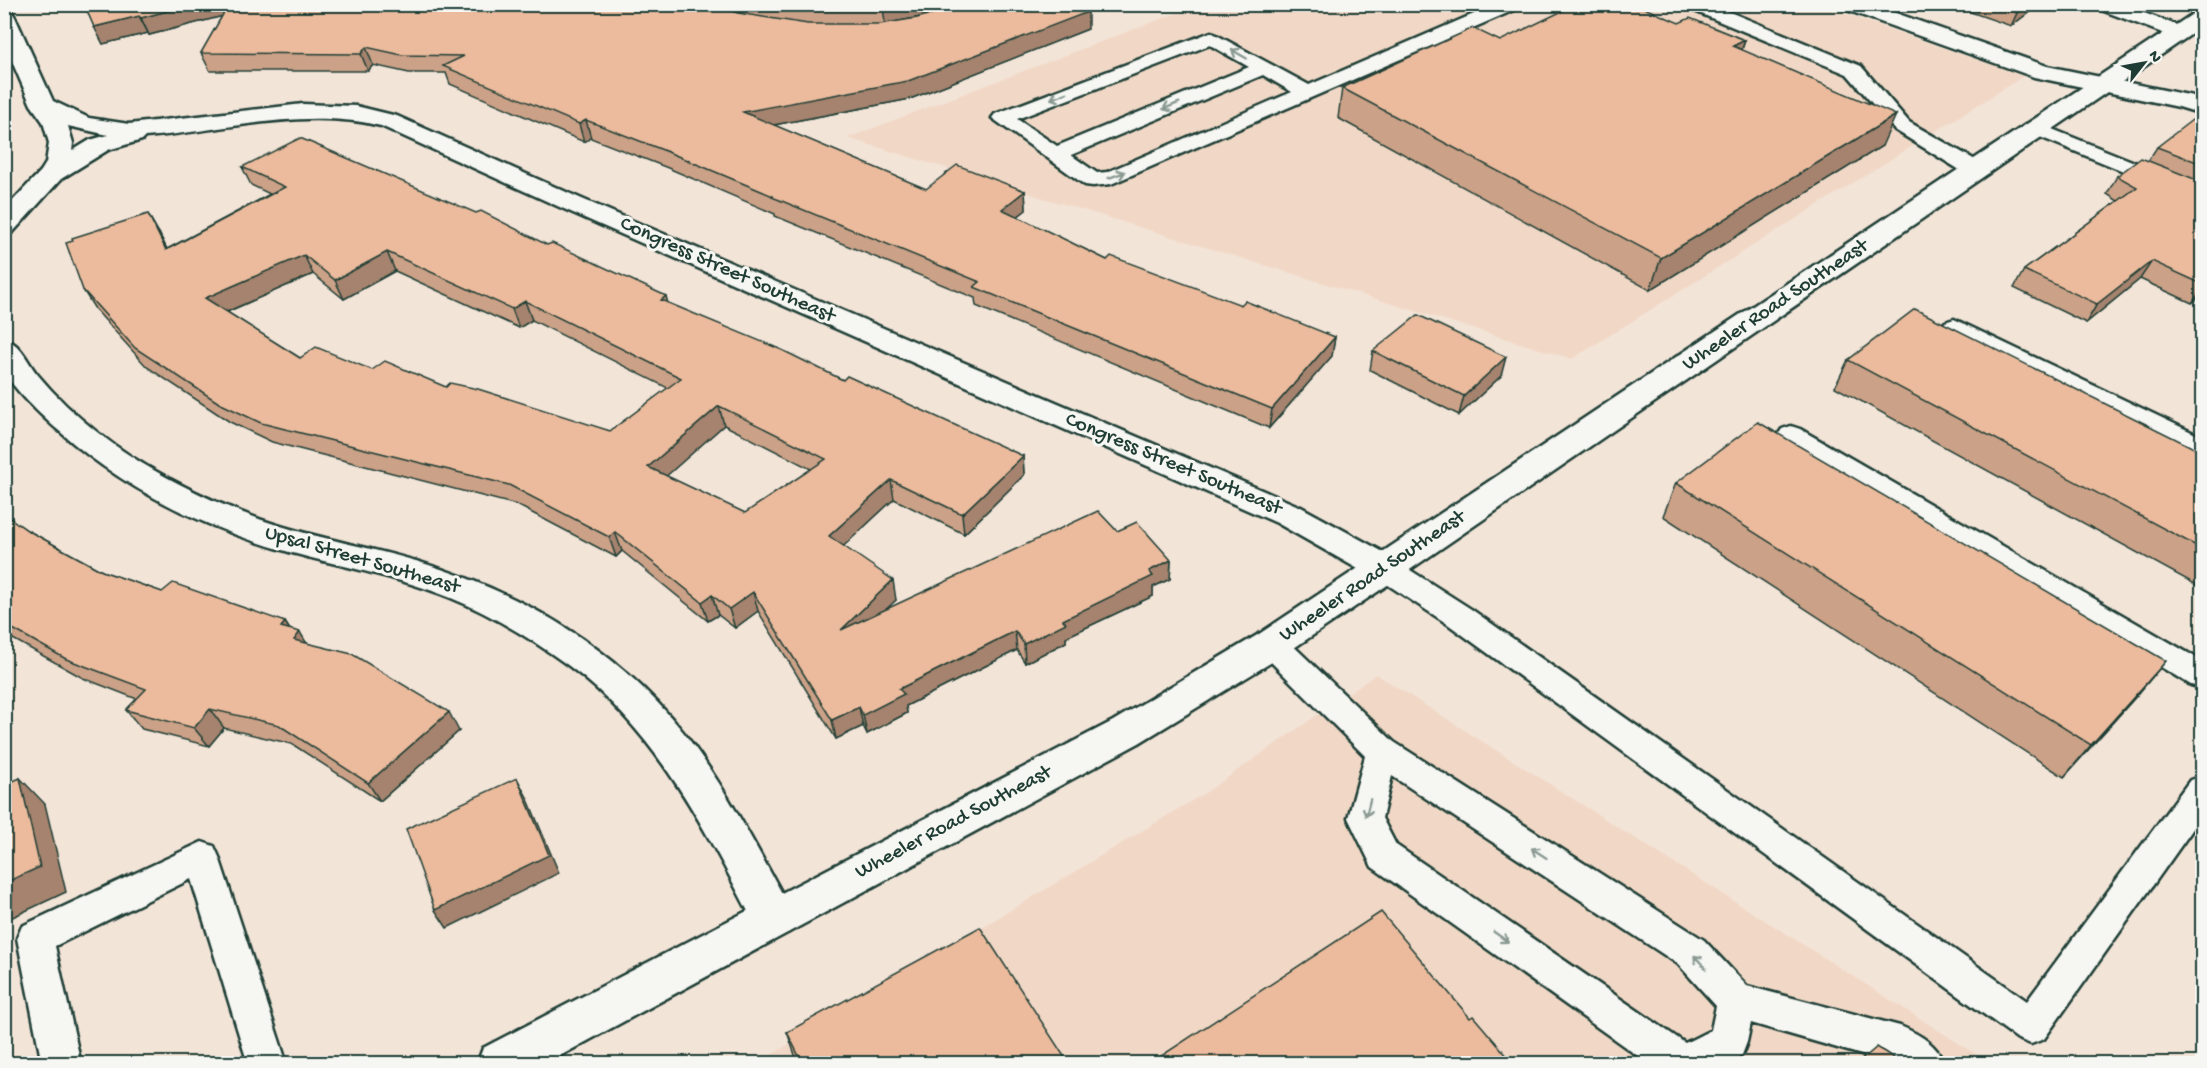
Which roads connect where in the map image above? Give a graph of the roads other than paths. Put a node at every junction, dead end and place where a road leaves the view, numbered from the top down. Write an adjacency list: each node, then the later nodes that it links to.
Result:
1 (11, 4): 6 (street)
2 (1513, 4): 12 (lane)
3 (1693, 4): 18 (lane)
4 (1848, 4): 11 (street)
5 (2102, 4): 9 (lane)
6 (4, 6)
7 (4, 17): 13 (street)
8 (2202, 18): 9 (street, Wheeler Road Southeast)
9 (2180, 33): 11 (street, Wheeler Road Southeast)
10 (1264, 68): 12 (lane); 17 (lane, one-way to 17); 17 (lane, one-way to 17)
11 (2102, 84): 14 (street); 16 (street, Wheeler Road Southeast)
12 (1308, 93): 17 (lane, one-way to 12)
13 (43, 105): 15 (street, Congress Street Southeast); 19 (street)
14 (2202, 107)
15 (168, 128): 19 (street); 26 (street, Congress Street Southeast)
16 (2037, 129): 18 (street, Wheeler Road Southeast); 20 (lane)
17 (1055, 154)
18 (1976, 170): 26 (street, Wheeler Road Southeast)
19 (52, 174): 21 (street)
20 (2202, 197)
21 (4, 226)
22 (1954, 327): 25 (lane)
23 (4, 348): 31 (street, Upsal Street Southeast)
24 (1791, 435): 28 (lane)
25 (2202, 448)
26 (1386, 569): 27 (street, Wheeler Road Southeast); 30 (lane)
27 (1272, 644): 29 (lane); 31 (street, Wheeler Road Southeast)
28 (2202, 676)
29 (1382, 752): 32 (lane, one-way to 29); 36 (lane, one-way to 36)
30 (2202, 790)
31 (774, 918): 33 (street, Wheeler Road Southeast)
32 (1736, 1001): 36 (lane); 37 (lane)
33 (514, 1060)
34 (62, 1064): 35 (lane)
35 (268, 1064)
36 (1684, 1064)
37 (1926, 1064)

